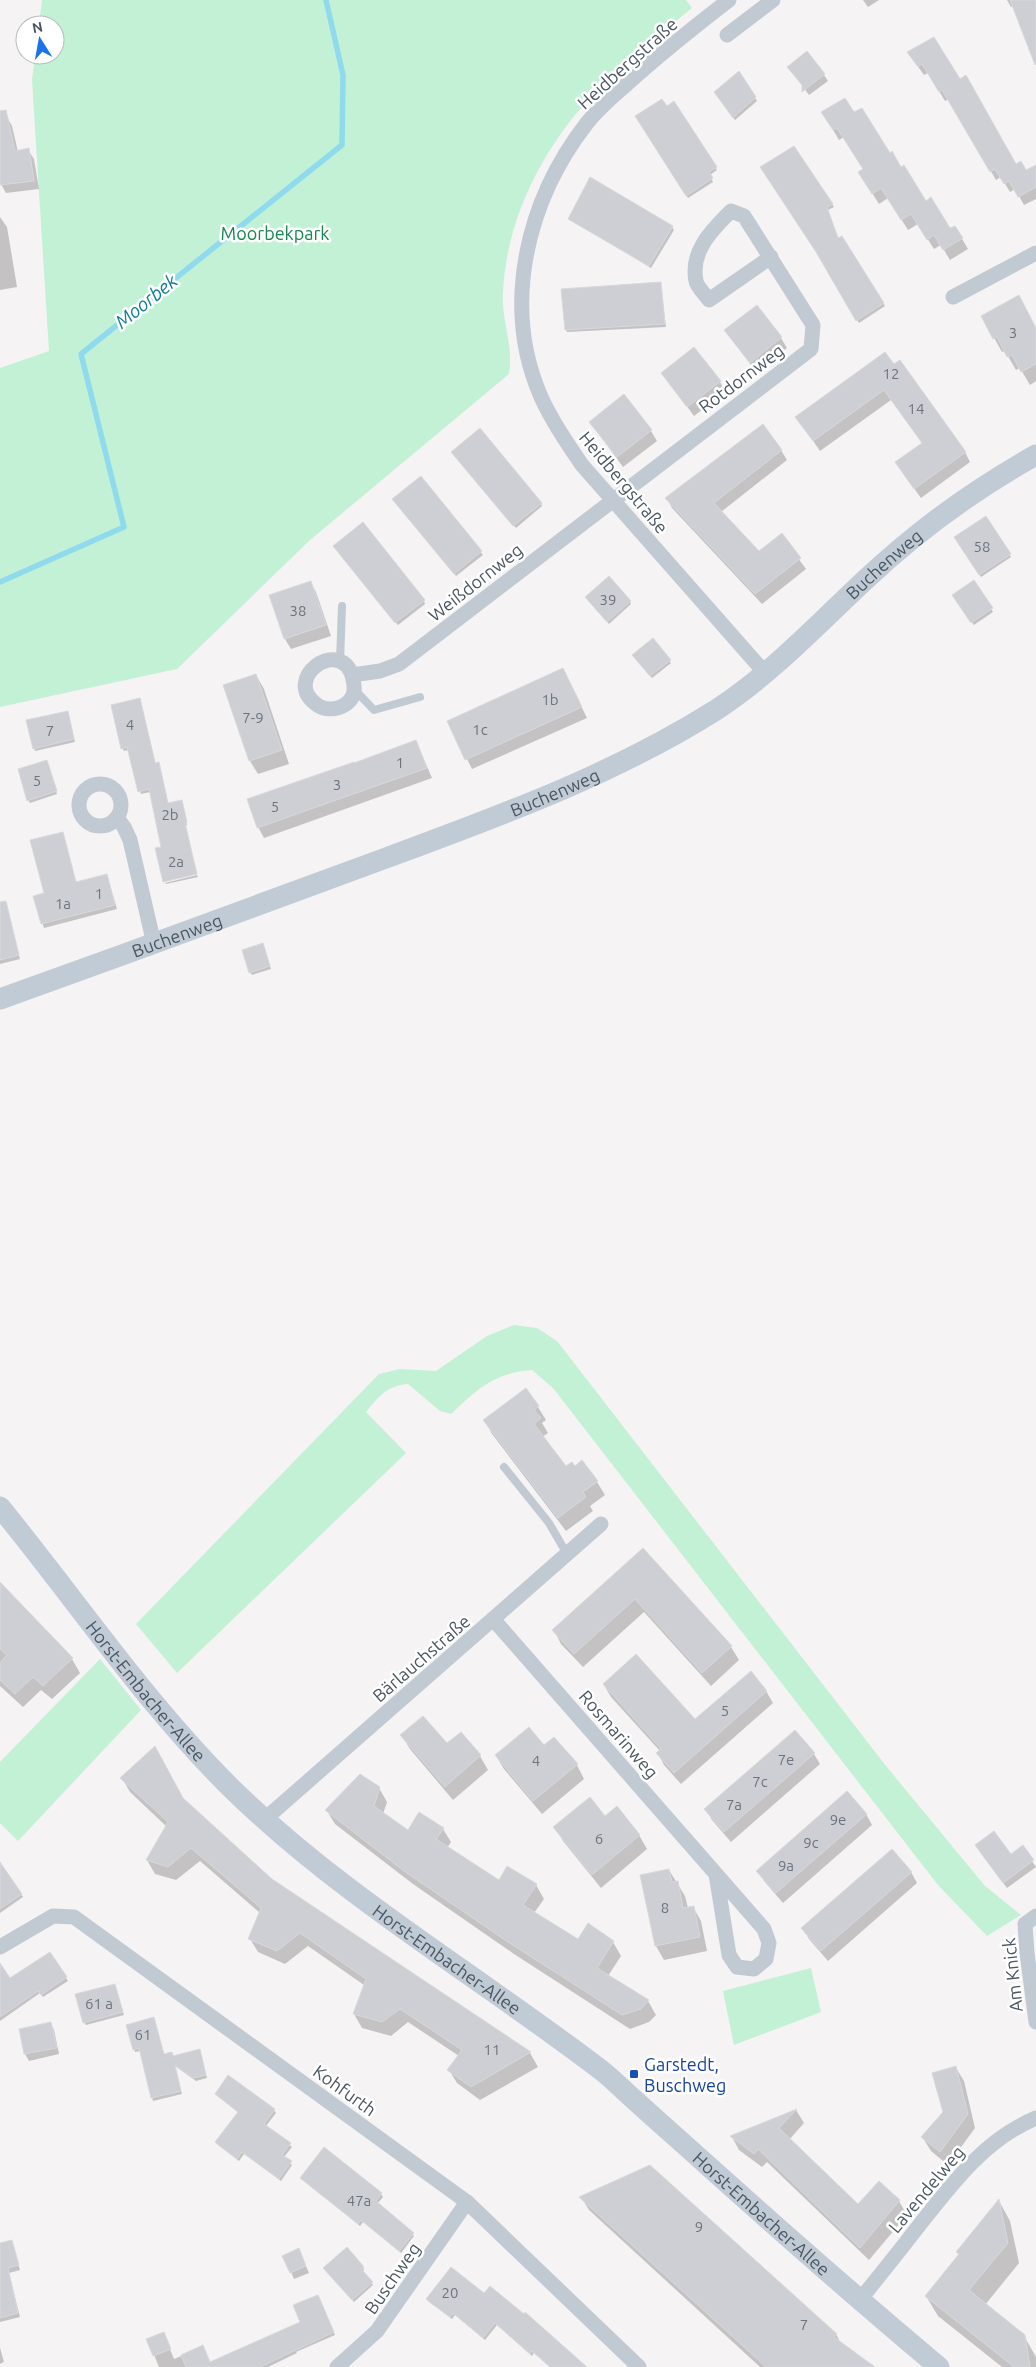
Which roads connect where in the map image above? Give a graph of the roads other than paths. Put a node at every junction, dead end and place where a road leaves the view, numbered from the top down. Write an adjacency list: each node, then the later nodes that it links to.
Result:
1 (729, 0): 8 (street, Heidbergstraße)
2 (773, 0): 3 (street)
3 (728, 35)
4 (1036, 253): 6 (street)
5 (772, 257): 5 (street, Rotdornweg); 8 (street, Rotdornweg)
6 (953, 297)
7 (1036, 455): 11 (street, Buchenweg)
8 (611, 500): 11 (street, Heidbergstraße); 12 (street, Weißdornweg)
9 (342, 606): 10 (lane)
10 (340, 662): 12 (street); 12 (street)
11 (766, 674): 15 (street, Buchenweg)
12 (353, 683): 13 (lane)
13 (420, 697)
14 (117, 818): 15 (street)
15 (154, 944): 16 (street, Buchenweg)
16 (0, 999)
17 (504, 1467): 20 (lane)
18 (0, 1507): 22 (street, Horst-Embacher-Allee)
19 (601, 1524): 20 (street, Bärlauchstraße)
20 (567, 1554): 21 (street, Bärlauchstraße)
21 (493, 1619): 22 (street, Bärlauchstraße); 23 (street, Rosmarinweg)
22 (265, 1819): 29 (street, Horst-Embacher-Allee)
23 (716, 1874): 23 (street, Rosmarinweg)
24 (1031, 1920): 26 (street, Am Knick)
25 (0, 1947): 28 (street, Kohfurth)
26 (1036, 2022)
27 (1036, 2118): 29 (street, Lavendelweg)
28 (467, 2202): 30 (street, Buschweg); 31 (street, Kohfurth)
29 (859, 2301): 32 (street, Horst-Embacher-Allee)
30 (337, 2367)
31 (639, 2367)
32 (939, 2367)

